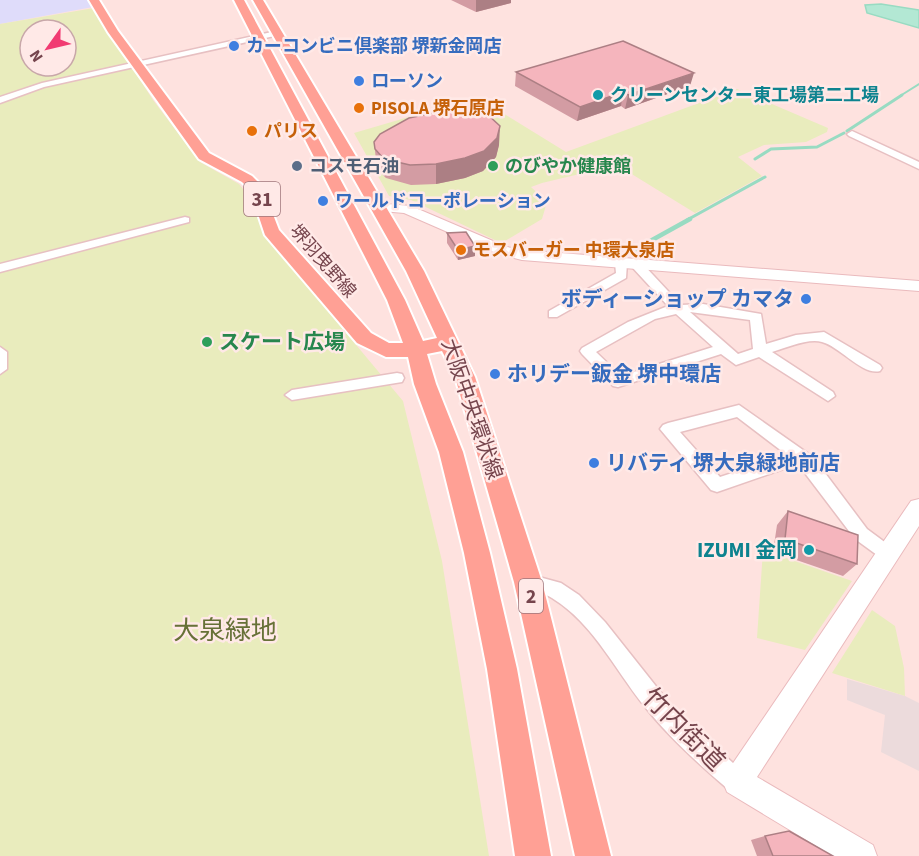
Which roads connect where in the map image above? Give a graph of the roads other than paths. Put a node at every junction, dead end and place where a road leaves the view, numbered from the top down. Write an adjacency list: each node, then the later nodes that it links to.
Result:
1 (94, 0): 6 (main road, 堺羽曳野線 / 31)
2 (239, 0): 5 (main road, 大阪中央環状線 / 2)
3 (258, 0): 4 (main road, 大阪中央環状線 / 2)
4 (276, 33): 5 (street); 10 (main road, 大阪中央環状線 / 2)
5 (257, 36): 6 (street); 19 (main road, 大阪中央環状線 / 2)
6 (139, 65): 7 (street); 19 (main road, 堺羽曳野線 / 31)
7 (0, 100)
8 (852, 134): 9 (street)
9 (919, 166)
10 (376, 207): 12 (street); 17 (main road, 大阪中央環状線 / 2)
11 (185, 220): 13 (street)
12 (629, 264): 14 (street); 15 (street); 16 (street)
13 (0, 268)
14 (919, 286)
15 (676, 307): 18 (street); 18 (street); 20 (street)
16 (553, 314)
17 (450, 342): 19 (main road, 堺羽曳野線 / 31); 30 (main road, 大阪中央環状線 / 2)
18 (722, 349): 20 (street)
19 (416, 350): 32 (main road, 大阪中央環状線 / 2)
20 (760, 351): 22 (street); 26 (street)
21 (0, 352): 23 (street)
22 (875, 368)
23 (0, 369)
24 (397, 378): 25 (street)
25 (292, 394)
26 (828, 396)
27 (800, 457): 27 (street); 29 (street)
28 (917, 515): 29 (street)
29 (888, 555): 31 (street)
30 (528, 582): 31 (street, 竹内街道); 33 (main road, 大阪中央環状線 / 2)
31 (737, 782): 34 (street, 竹内街道)
32 (533, 856)
33 (593, 856)
34 (862, 856)

